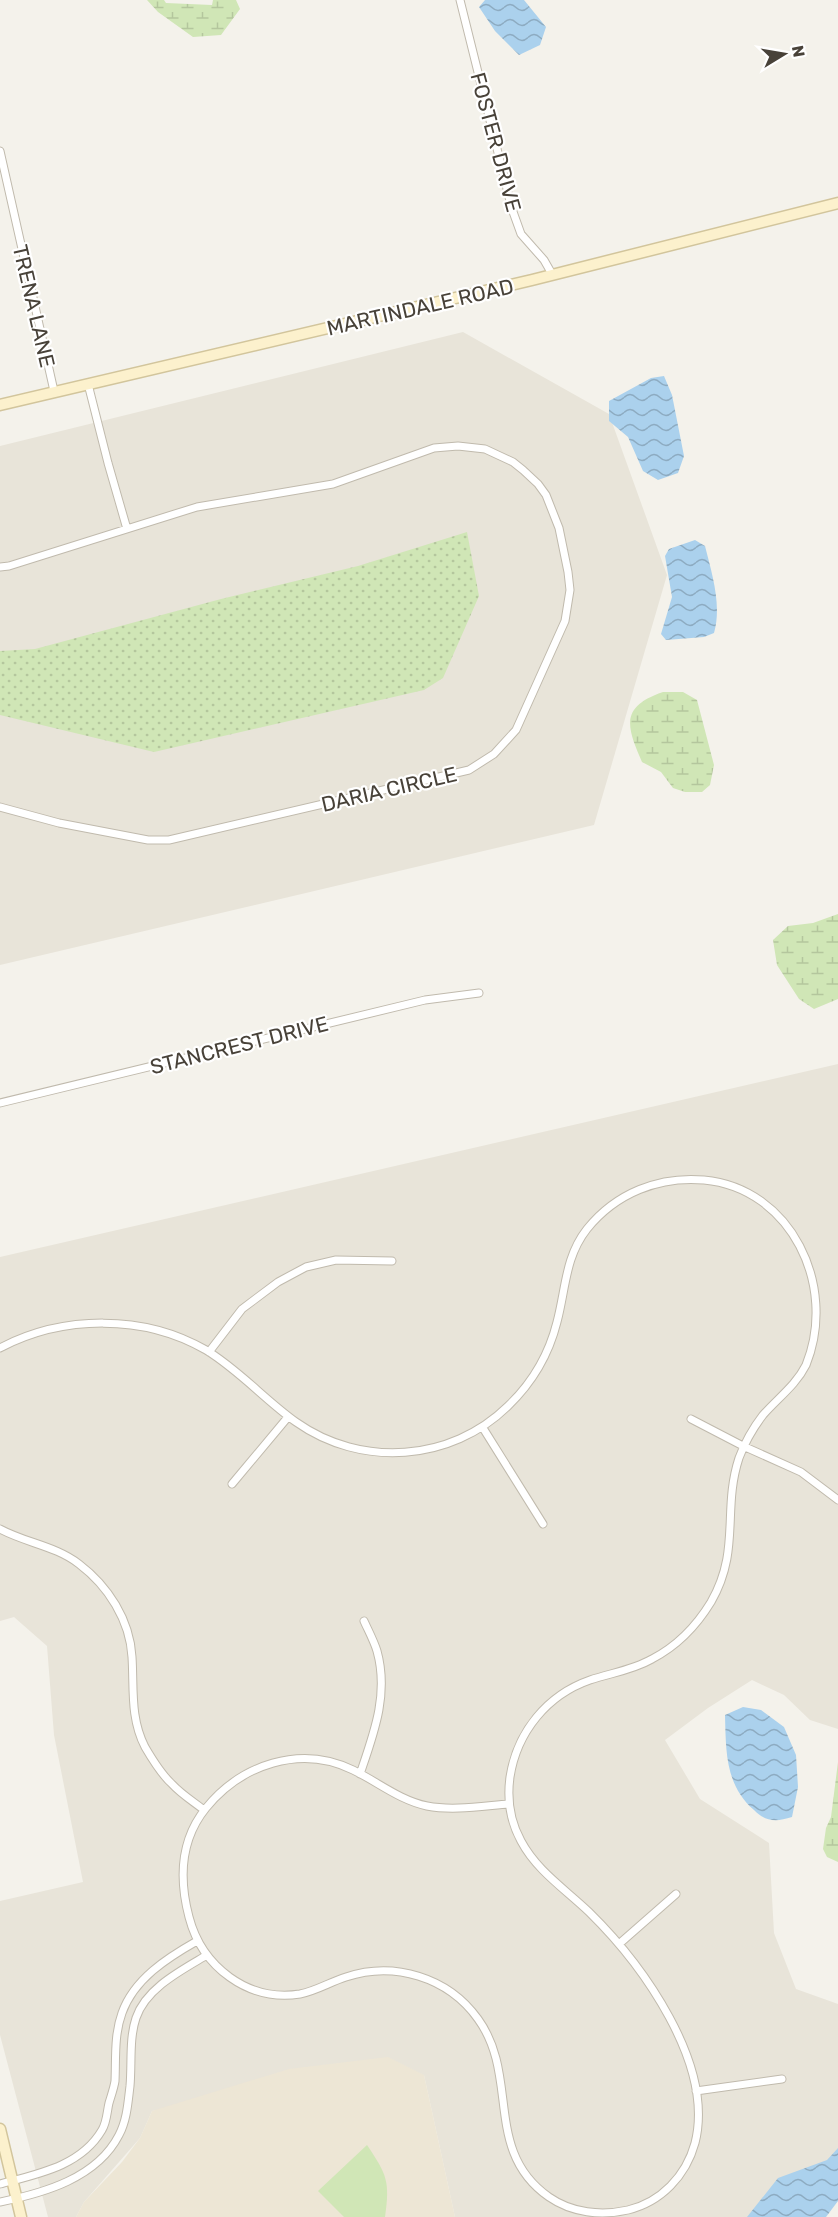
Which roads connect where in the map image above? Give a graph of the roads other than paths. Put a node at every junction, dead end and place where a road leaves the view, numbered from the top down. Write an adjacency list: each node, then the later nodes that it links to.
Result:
1 (460, 0): 4 (street, FOSTER DRIVE)
2 (0, 151): 6 (street, TRENA LANE)
3 (838, 203): 4 (street, MARTINDALE ROAD)
4 (552, 274): 5 (street, MARTINDALE ROAD)
5 (88, 384): 6 (street, MARTINDALE ROAD); 8 (street)
6 (54, 391): 7 (street, MARTINDALE ROAD)
7 (0, 405)
8 (128, 529): 9 (street, DARIA CIRCLE); 10 (street, DARIA CIRCLE)
9 (0, 567)
10 (0, 807)
11 (479, 993): 12 (street, STANCREST DRIVE)
12 (0, 1103)
13 (392, 1261): 15 (street)
14 (0, 1348): 15 (street)
15 (209, 1352): 16 (street)
16 (288, 1417): 18 (street); 20 (street)
17 (691, 1419): 19 (street)
18 (483, 1428): 19 (street); 22 (street)
19 (743, 1446): 21 (street); 26 (street)
20 (232, 1484)
21 (838, 1500)
22 (543, 1524)
23 (0, 1529): 27 (street)
24 (364, 1621): 25 (street)
25 (360, 1774): 26 (street); 27 (street)
26 (509, 1804): 30 (street)
27 (204, 1810): 29 (street)
28 (676, 1894): 30 (street)
29 (197, 1941): 31 (street); 32 (street)
30 (620, 1944): 39 (street)
31 (207, 1955): 33 (street); 47 (street)
32 (150, 1974): 33 (street); 34 (street)
33 (160, 1985): 35 (street)
34 (122, 2013): 35 (street); 37 (street)
35 (137, 2016): 38 (street)
36 (782, 2079): 39 (street)
37 (115, 2082): 38 (street); 41 (street)
38 (130, 2082): 42 (street)
39 (696, 2091): 47 (street)
40 (0, 2129): 43 (street)
41 (75, 2158): 42 (street); 43 (street)
42 (82, 2173): 45 (street)
43 (12, 2181): 44 (street); 45 (street)
44 (0, 2184)
45 (17, 2199): 46 (street); 48 (street)
46 (0, 2202)
47 (572, 2213)
48 (21, 2217)

